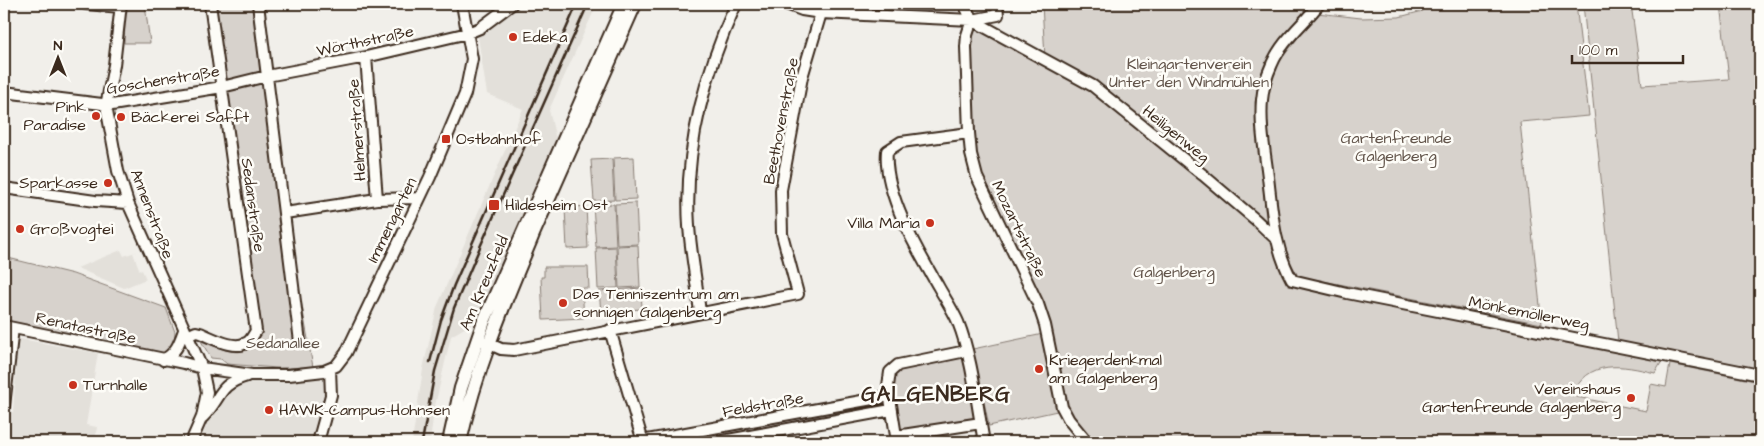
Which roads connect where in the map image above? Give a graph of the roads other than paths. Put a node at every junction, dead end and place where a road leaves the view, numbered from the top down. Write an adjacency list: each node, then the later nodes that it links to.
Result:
1 (86, 4): 12 (street)
2 (210, 4): 19 (street, Sedanstraße)
3 (258, 4): 18 (street, Sedanstraße)
4 (462, 4): 16 (street, Immengarten)
5 (512, 4): 16 (street, Wörthstraße)
6 (624, 4): 33 (main road, Am Kreuzfeld)
7 (635, 4): 33 (main road, Am Kreuzfeld)
8 (736, 4): 29 (street)
9 (786, 4): 14 (street)
10 (964, 4): 15 (street)
11 (1319, 4): 28 (street)
12 (121, 5): 21 (street, Annenstraße)
13 (998, 9): 15 (street)
14 (821, 13): 15 (street); 29 (street, Beethovenstraße)
15 (972, 20): 22 (street, Mozartstraße); 28 (street, Heiligenweg)
16 (468, 33): 17 (street, Wörthstraße); 24 (street, Immengarten)
17 (366, 57): 18 (street, Wörthstraße); 25 (street, Helmerstraße)
18 (267, 76): 19 (street, Goschenstraße); 27 (street, Sedanstraße)
19 (222, 87): 21 (street, Goschenstraße); 32 (street, Sedanstraße)
20 (4, 92): 21 (street, Goschenstraße)
21 (106, 106): 26 (street, Annenstraße)
22 (969, 133): 35 (street); 55 (street, Mozartstraße)
23 (4, 188): 26 (street)
24 (419, 198): 25 (street); 38 (street, Immengarten)
25 (377, 199): 27 (street)
26 (128, 203): 32 (street, Annenstraße)
27 (285, 213): 34 (street, Sedanstraße)
28 (1276, 238): 40 (street, Mönkemöllerweg)
29 (700, 313): 31 (street)
30 (8, 327): 36 (street, Renatastraße); 42 (street)
31 (610, 330): 33 (street); 52 (street)
32 (185, 333): 36 (street); 37 (street, Annenstraße)
33 (483, 341): 49 (main road, Am Kreuzfeld)
34 (300, 342)
35 (966, 351): 41 (street); 46 (street)
36 (163, 360): 37 (street, Renatastraße)
37 (202, 368): 39 (street, Renatastraße); 44 (street, Annenstraße)
38 (330, 369): 39 (street); 51 (street)
39 (252, 375): 44 (street)
40 (1760, 375)
41 (889, 396): 43 (street); 45 (street, Feldstraße)
42 (4, 406)
43 (891, 410): 47 (street, Feldstraße); 48 (street)
44 (202, 417): 50 (street)
45 (766, 420): 47 (street); 52 (street, Feldstraße)
46 (981, 423): 48 (street); 54 (street)
47 (769, 438): 53 (street, Feldstraße)
48 (896, 439)
49 (452, 441)
50 (191, 442)
51 (318, 442)
52 (642, 442)
53 (717, 442)
54 (984, 442)
55 (1087, 442)

